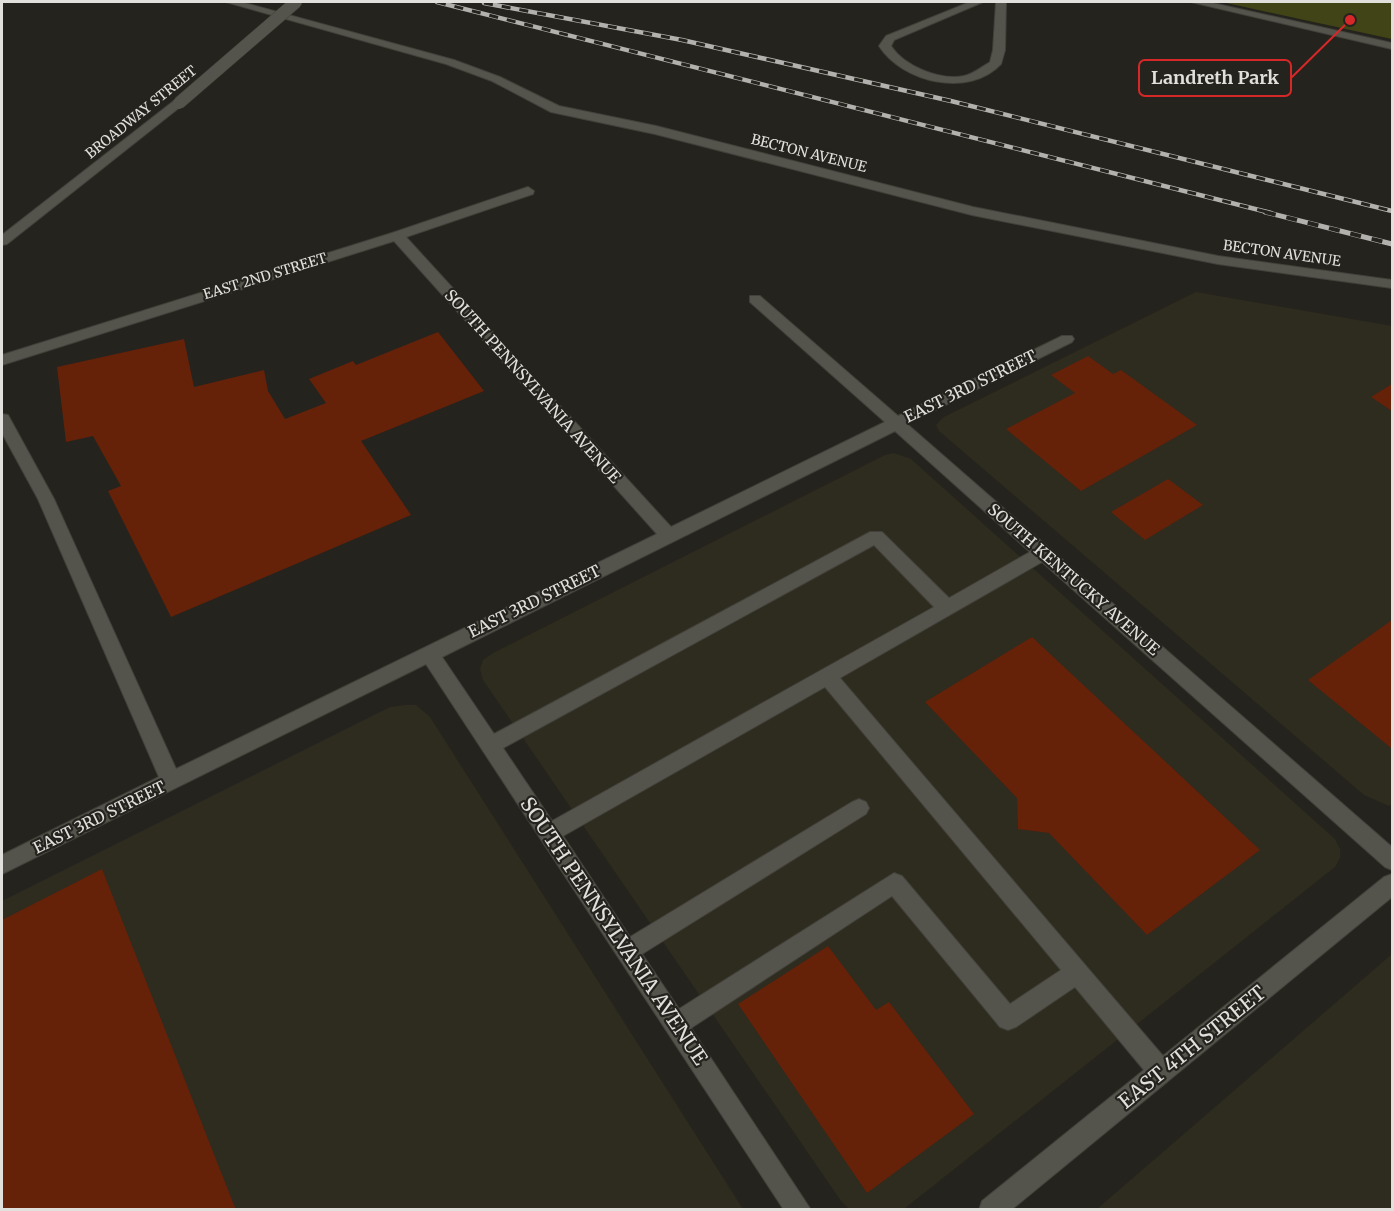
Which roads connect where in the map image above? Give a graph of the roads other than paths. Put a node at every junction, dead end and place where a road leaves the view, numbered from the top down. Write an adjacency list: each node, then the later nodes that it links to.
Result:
1 (231, 2): 10 (street, BECTON AVENUE)
2 (296, 2): 9 (street, BROADWAY STREET, bridge)
3 (978, 2): 4 (street)
4 (1001, 2)
5 (1196, 2): 6 (street)
6 (1392, 45)
7 (528, 191): 8 (street, EAST 2ND STREET)
8 (397, 236): 13 (street, EAST 2ND STREET); 16 (street, SOUTH PENNSYLVANIA AVENUE)
9 (2, 242)
10 (1392, 284)
11 (755, 299): 15 (street, SOUTH KENTUCKY AVENUE)
12 (1067, 339): 15 (street, EAST 3RD STREET)
13 (2, 360)
14 (2, 419): 22 (street)
15 (896, 422): 16 (street, EAST 3RD STREET); 17 (street, SOUTH KENTUCKY AVENUE)
16 (668, 535): 19 (street, EAST 3RD STREET)
17 (1044, 552): 18 (street); 25 (street, SOUTH KENTUCKY AVENUE)
18 (947, 608): 20 (street); 21 (street)
19 (429, 653): 21 (street, SOUTH PENNSYLVANIA AVENUE); 22 (street, EAST 3RD STREET)
20 (827, 676): 24 (street); 29 (street)
21 (490, 746): 24 (street, SOUTH PENNSYLVANIA AVENUE)
22 (171, 781): 26 (street, EAST 3RD STREET)
23 (859, 808): 28 (street)
24 (549, 834): 28 (street, SOUTH PENNSYLVANIA AVENUE)
25 (1392, 860)
26 (2, 866)
27 (1392, 884): 31 (street, EAST 4TH STREET)
28 (627, 951): 30 (street, SOUTH PENNSYLVANIA AVENUE)
29 (1077, 972): 30 (street); 31 (street)
30 (676, 1024): 32 (street, SOUTH PENNSYLVANIA AVENUE)
31 (1161, 1071): 33 (street, EAST 4TH STREET)
32 (799, 1209)
33 (991, 1209)

